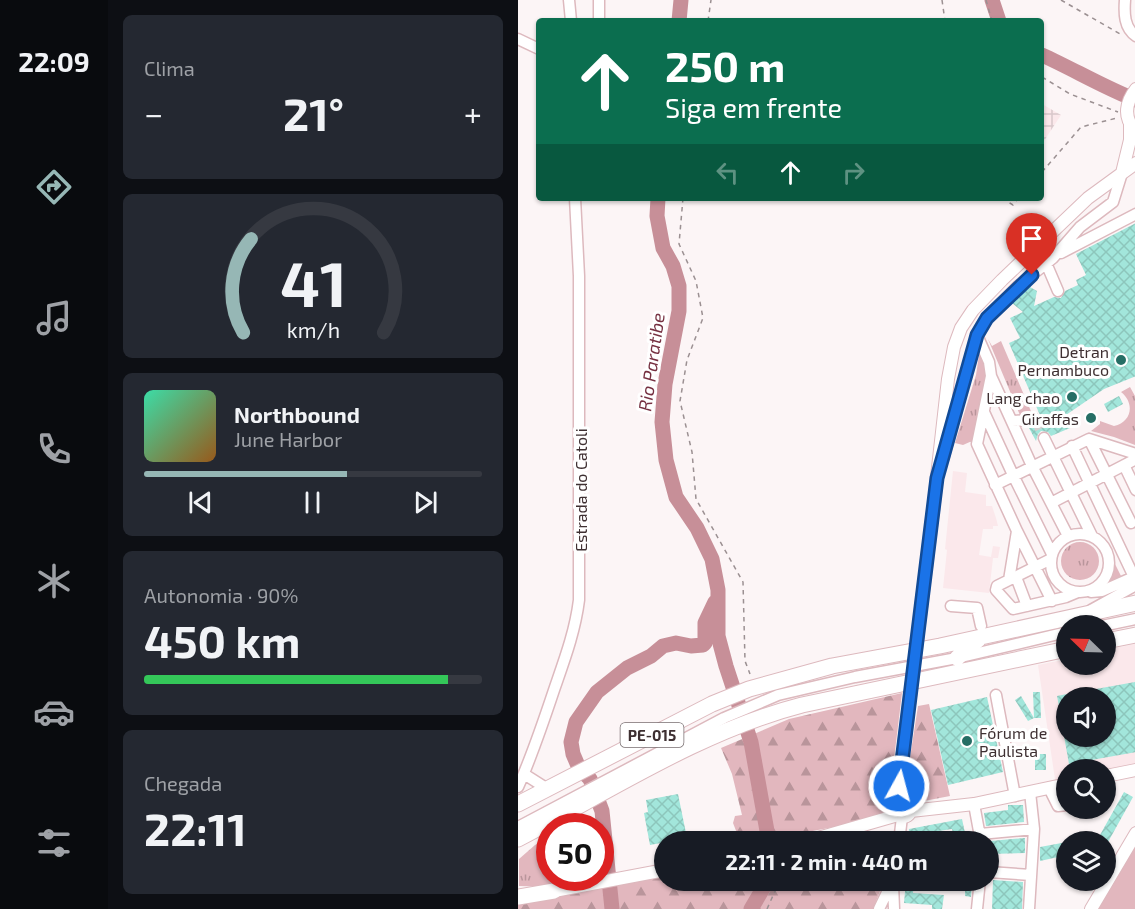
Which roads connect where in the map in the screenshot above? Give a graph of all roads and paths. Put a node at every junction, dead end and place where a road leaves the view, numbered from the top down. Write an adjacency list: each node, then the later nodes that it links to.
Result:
1 (569, 0): 8 (street)
2 (599, 0): 9 (street)
3 (711, 0): 10 (path)
4 (942, 0): 11 (path)
5 (986, 0): 12 (path)
6 (1061, 0): 13 (path)
7 (1125, 0): 13 (street)
8 (571, 18)
9 (599, 18)
10 (708, 18)
11 (945, 18)
12 (991, 18)
13 (1134, 37)
14 (518, 39): 15 (street)
15 (536, 48)
16 (1044, 78): 18 (path)
17 (1135, 90): 18 (main road)
18 (1130, 119): 20 (path); 21 (main road)
19 (1136, 163): 21 (main road)
20 (1044, 170)
21 (1122, 173): 25 (street); 44 (main road)
22 (575, 201): 77 (street, Estrada do Catoli)
23 (683, 201): 73 (path)
24 (1136, 214): 26 (street)
25 (1080, 227): 26 (street); 27 (street)
26 (1087, 239): 27 (street)
27 (1049, 261): 28 (street); 29 (street)
28 (1058, 291)
29 (977, 335): 30 (street); 44 (street)
30 (991, 376): 31 (street); 33 (street)
31 (984, 412): 43 (street); 46 (street)
32 (1036, 420): 33 (street)
33 (1012, 421): 41 (street)
34 (1044, 438): 38 (street)
35 (1089, 439): 36 (street); 37 (street); 42 (street)
36 (1072, 446): 38 (street); 45 (street)
37 (1136, 454)
38 (1053, 455): 41 (street); 48 (street)
39 (1136, 459): 40 (street)
40 (1124, 465): 42 (street); 47 (street)
41 (1032, 466): 43 (street); 49 (street)
42 (1107, 474): 45 (street); 50 (street)
43 (1013, 475): 46 (street); 55 (street)
44 (937, 478): 87 (main road, bridge)
45 (1089, 483): 48 (street); 52 (street)
46 (995, 485): 51 (street)
47 (1136, 490)
48 (1072, 492): 49 (street); 54 (street)
49 (1051, 503): 53 (street)
50 (1133, 521): 52 (street)
51 (1017, 531): 56 (street); 57 (street)
52 (1113, 532): 54 (street); 58 (street)
53 (1068, 536): 54 (street); 55 (street)
54 (1095, 538): 59 (street)
55 (1052, 556): 56 (street); 59 (street)
56 (1034, 567): 57 (street); 60 (street)
57 (1012, 578): 63 (street); 63 (street)
58 (1135, 579): 59 (street); 64 (street)
59 (1081, 592): 60 (street)
60 (1052, 601): 63 (street)
61 (1136, 603): 64 (highway, PE-015)
62 (951, 606): 67 (street)
63 (1028, 606)
64 (1087, 613): 67 (highway, PE-015)
65 (1136, 619): 66 (street)
66 (1116, 623)
67 (981, 631): 72 (highway); 73 (highway, PE-015)
68 (1056, 635): 72 (street)
69 (1136, 635): 70 (highway)
70 (1116, 639)
71 (1056, 651): 75 (highway, PE-015)
72 (957, 658): 75 (street)
73 (749, 681): 81 (highway, PE-015)
74 (996, 694): 84 (street)
75 (758, 711): 95 (highway, PE-015)
76 (1136, 770): 78 (main road)
77 (524, 774): 80 (street, Estrada do Catoli); 81 (street)
78 (1116, 774)
79 (1056, 786): 82 (main road)
80 (518, 787)
81 (549, 787): 86 (highway, PE-015)
82 (1049, 788): 83 (main road); 85 (street)
83 (1030, 792): 84 (main road); 89 (street)
84 (1015, 796): 88 (main road)
85 (1056, 802)
86 (518, 804)
87 (901, 804): 88 (main road); 90 (main road); 91 (street)
88 (974, 804): 92 (street)
89 (1034, 829): 94 (street); 98 (street)
90 (832, 831)
91 (900, 831)
92 (979, 831)
93 (1136, 833): 113 (main road)
94 (999, 835)
95 (519, 837)
96 (654, 872): 99 (main road)
97 (999, 873): 98 (street)
98 (1031, 875): 112 (street)
99 (614, 880)
100 (518, 887): 101 (highway)
101 (536, 890)
102 (554, 891): 107 (highway)
103 (775, 891): 110 (path)
104 (888, 891): 108 (street)
105 (893, 891): 109 (street)
106 (979, 891): 111 (street)
107 (518, 897)
108 (880, 907): 109 (street)
109 (894, 907)
110 (767, 909)
111 (977, 909)
112 (1029, 909)
113 (1091, 909)

